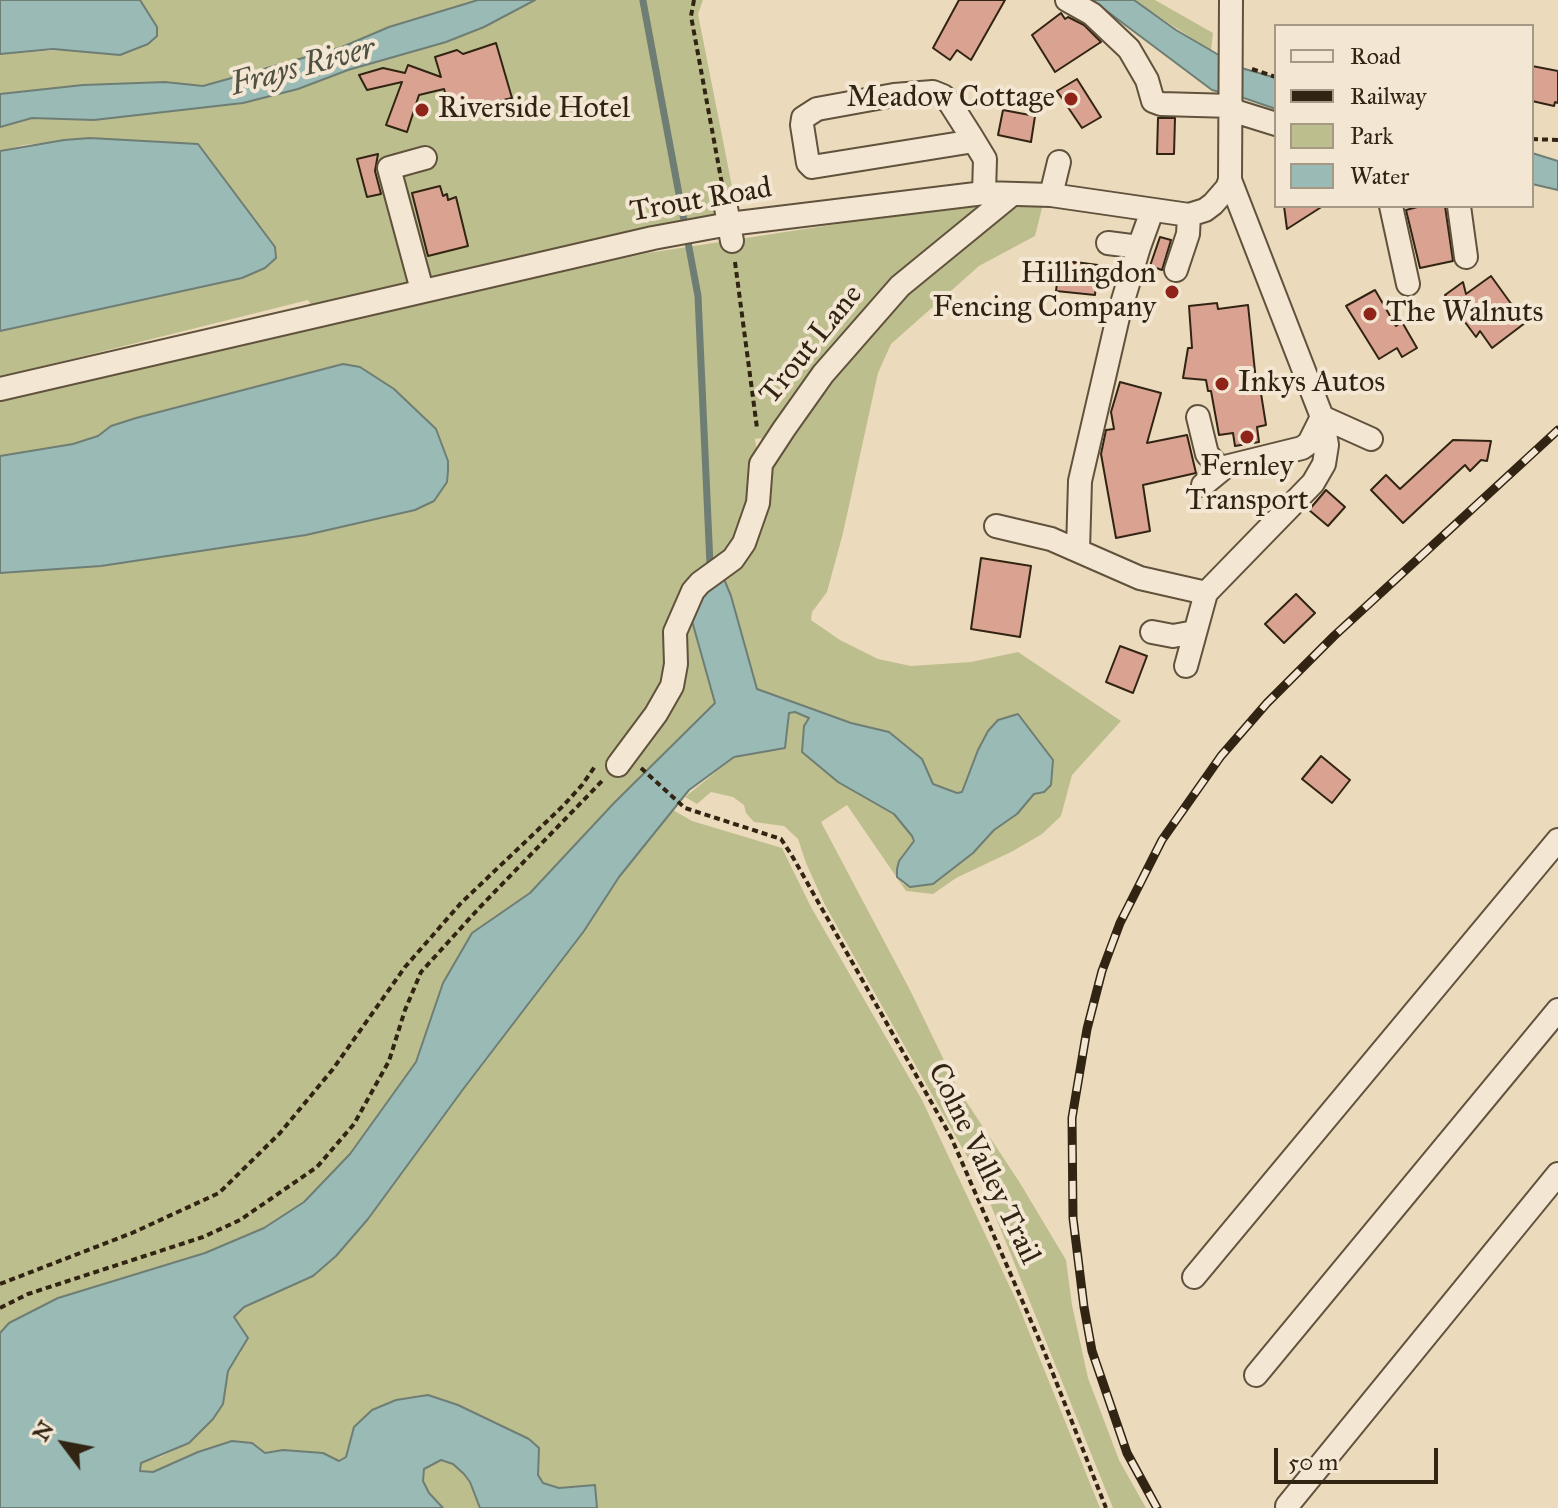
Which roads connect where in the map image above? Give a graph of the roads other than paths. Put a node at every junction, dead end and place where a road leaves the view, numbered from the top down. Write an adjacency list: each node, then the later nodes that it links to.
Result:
1 (1067, 0): 3 (street)
2 (1231, 0): 3 (street)
3 (1232, 108): 4 (street); 8 (street)
4 (1274, 123)
5 (974, 141): 5 (street); 9 (street)
6 (425, 158): 23 (street)
7 (1059, 162): 10 (street)
8 (1230, 180): 16 (street); 26 (street)
9 (984, 193): 11 (street, Trout Road); 17 (street, Trout Road)
10 (1051, 195): 11 (street, Trout Road); 15 (street, Trout Road)
11 (1010, 196): 29 (street, Trout Lane)
12 (725, 202): 17 (street)
13 (1391, 208): 22 (street)
14 (1459, 208): 20 (street)
15 (1152, 211): 16 (street, Trout Road); 19 (street)
16 (1189, 215): 21 (street)
17 (726, 231): 23 (street, Trout Road)
18 (1108, 243): 19 (street)
19 (1139, 247): 33 (street)
20 (1466, 257)
21 (1176, 270)
22 (1408, 284)
23 (422, 290): 24 (street, Trout Road)
24 (0, 389)
25 (1198, 417): 30 (street)
26 (1322, 417): 28 (street); 30 (street); 34 (street)
27 (759, 438): 29 (street)
28 (1371, 439)
29 (761, 464): 38 (street, Trout Lane)
30 (1225, 467): 31 (street)
31 (1203, 485)
32 (996, 526): 33 (street)
33 (1078, 550): 34 (street)
34 (1206, 593): 36 (street)
35 (1152, 632): 36 (street)
36 (1195, 632): 37 (street)
37 (1186, 666)
38 (619, 765)
39 (1558, 840): 42 (street)
40 (1558, 1010): 43 (street)
41 (1558, 1174): 44 (street)
42 (1194, 1277)
43 (1256, 1375)
44 (1287, 1506)

